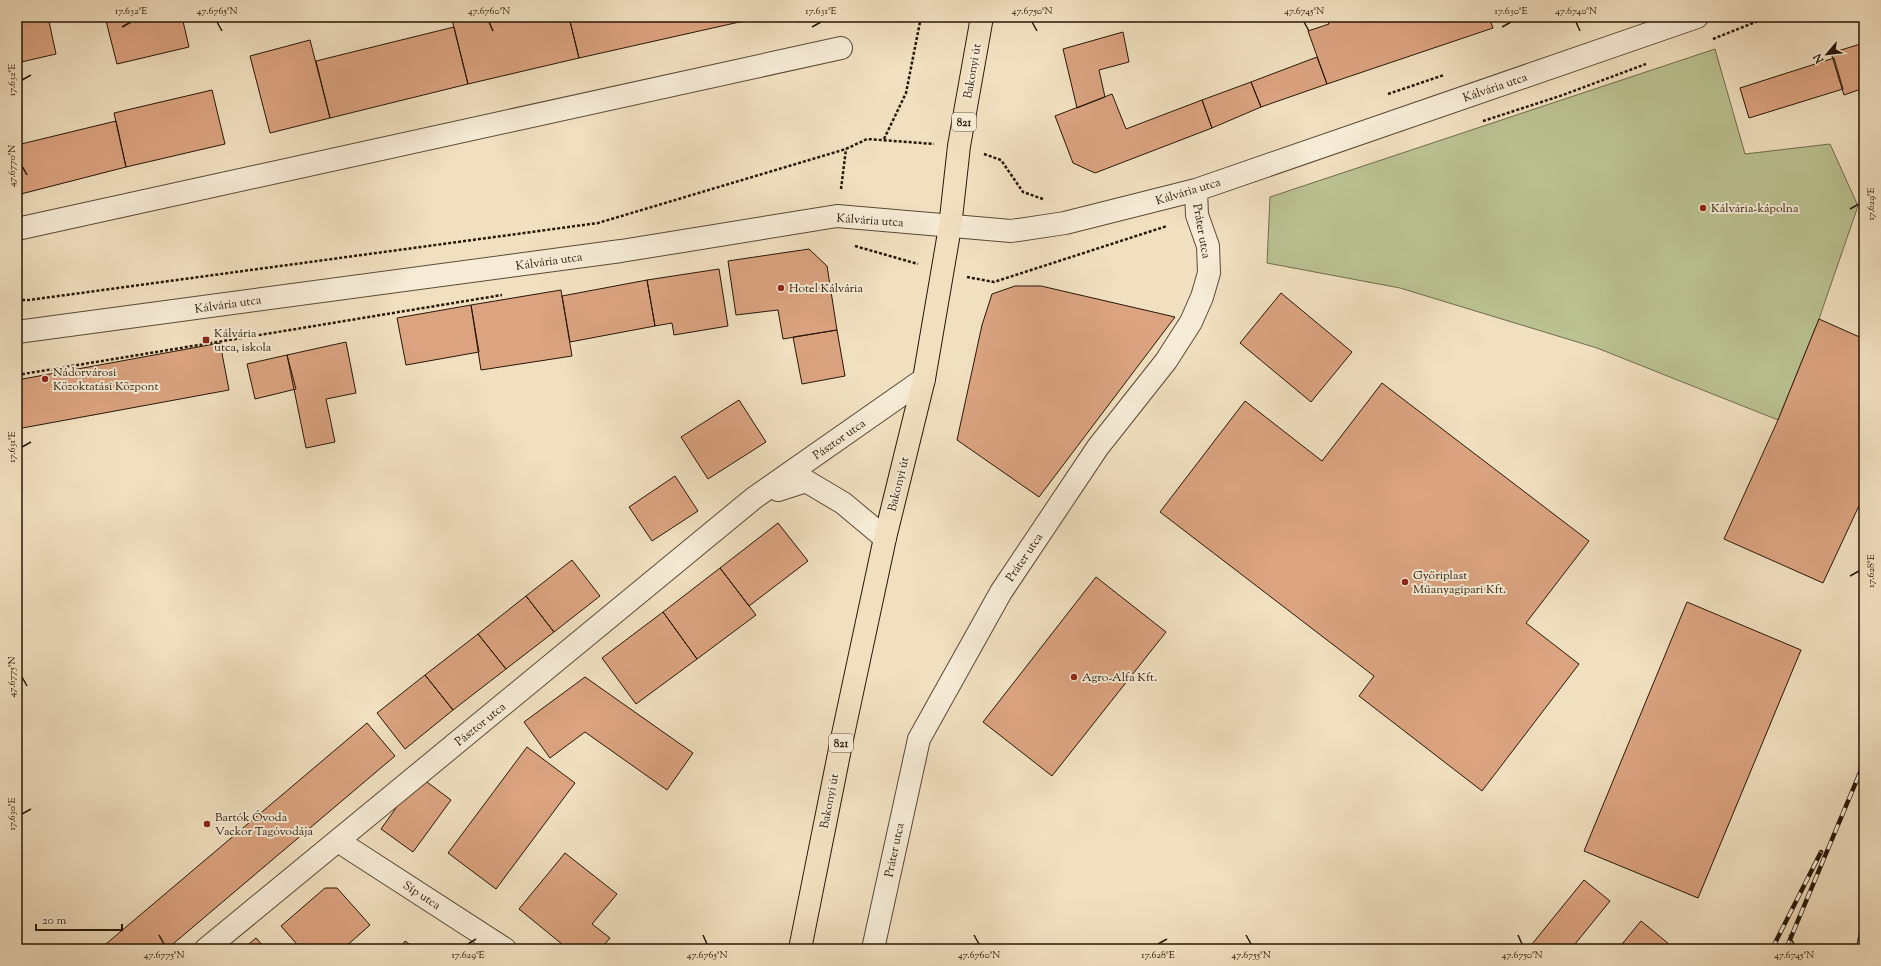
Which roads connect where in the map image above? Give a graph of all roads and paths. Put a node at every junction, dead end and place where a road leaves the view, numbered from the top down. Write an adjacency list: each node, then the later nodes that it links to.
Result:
1 (920, 17): 5 (path)
2 (982, 17): 6 (main road, Bakonyi út / 821)
3 (1697, 17): 7 (street, Kálvária utca)
4 (841, 48): 11 (street)
5 (884, 140): 6 (path); 15 (path)
6 (960, 146): 8 (path); 10 (main road, Bakonyi út / 821)
7 (1196, 190): 10 (street, Kálvária utca); 25 (street, Práter utca)
8 (1047, 200)
9 (1167, 226): 13 (path)
10 (950, 227): 13 (main road, Bakonyi út / 821); 16 (street, Kálvária utca)
11 (17, 229)
12 (851, 244): 13 (path)
13 (943, 272): 18 (main road, Bakonyi út / 821)
14 (507, 295): 17 (path)
15 (17, 300)
16 (17, 332)
17 (17, 376)
18 (924, 379): 19 (street, Pásztor utca); 20 (main road, Bakonyi út / 821)
19 (754, 498): 20 (street, Pásztor utca); 21 (street, Pásztor utca)
20 (885, 538): 24 (main road, Bakonyi út / 821)
21 (338, 841): 22 (street, Pásztor utca); 23 (street, Síp utca)
22 (206, 949)
23 (505, 949)
24 (800, 949)
25 (873, 949)

